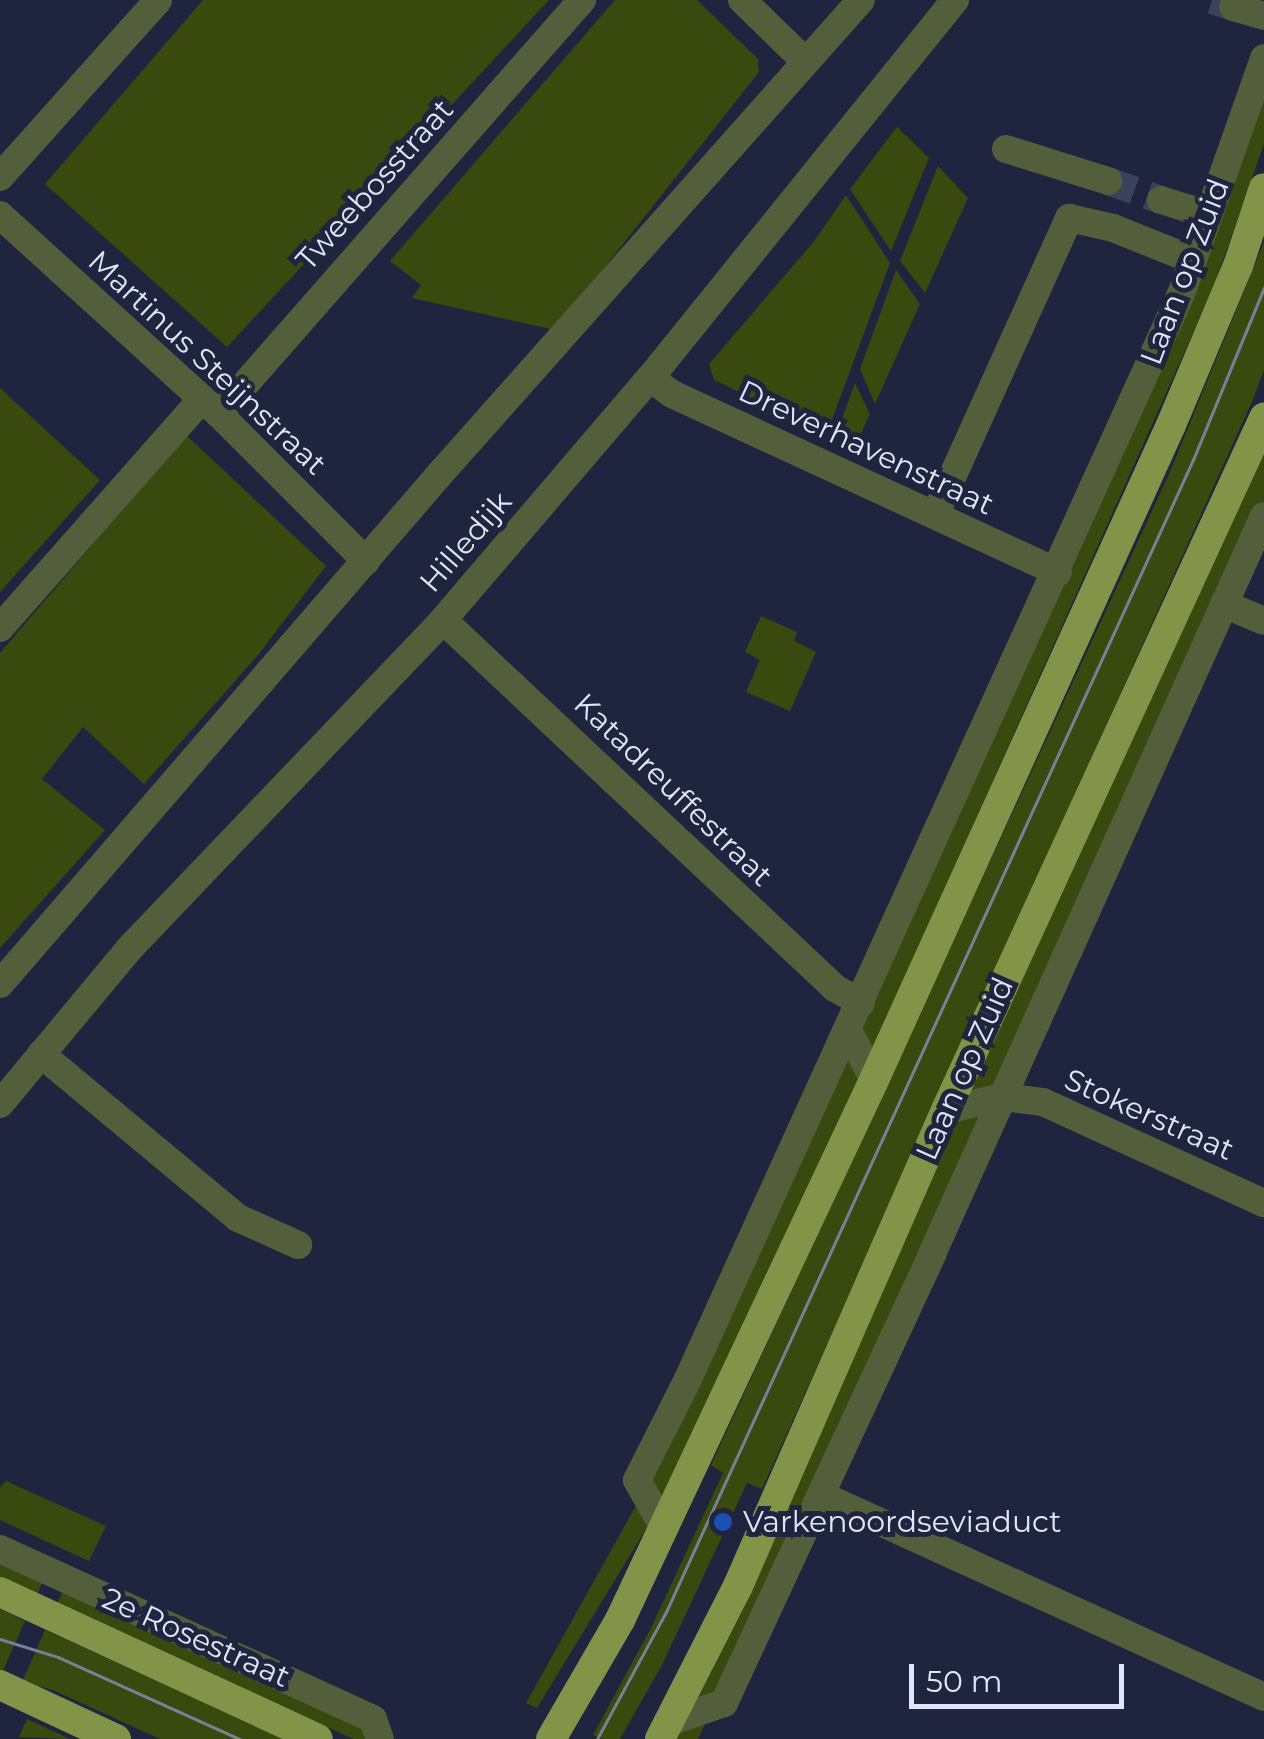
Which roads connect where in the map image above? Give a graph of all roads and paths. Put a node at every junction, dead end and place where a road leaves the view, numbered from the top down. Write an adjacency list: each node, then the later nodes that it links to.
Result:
1 (158, 0): 11 (street)
2 (582, 0): 19 (street, Tweebosstraat)
3 (742, 0): 9 (street)
4 (861, 0): 9 (street)
5 (955, 0): 18 (street, Hilledijk)
6 (1233, 7): 7 (street)
7 (1264, 16)
8 (1264, 58): 16 (street, Laan op Zuid)
9 (806, 62): 23 (street)
10 (1006, 148): 12 (street)
11 (0, 177)
12 (1108, 181)
13 (1264, 188): 33 (main road, Laan op Zuid)
14 (1161, 200): 16 (street)
15 (0, 215): 19 (street, Martinus Steijnstraat)
16 (1209, 215): 17 (street, Laan op Zuid)
17 (1193, 260): 21 (street); 24 (street, Laan op Zuid)
18 (650, 378): 21 (street, Dreverhavenstraat); 26 (street, Hilledijk)
19 (210, 407): 23 (street, Martinus Steijnstraat); 28 (street, Tweebosstraat)
20 (1264, 418): 36 (main road, Laan op Zuid)
21 (935, 515): 24 (street, Dreverhavenstraat)
22 (1260, 532): 25 (street, Laan op Zuid)
23 (366, 561): 29 (street)
24 (1058, 572): 30 (street, Laan op Zuid)
25 (1224, 604): 27 (street); 34 (street, Laan op Zuid)
26 (443, 620): 30 (street, Katadreuffestraat); 32 (street, Hilledijk)
27 (1264, 621)
28 (0, 628)
29 (0, 984)
30 (861, 1003): 31 (street, Laan op Zuid)
31 (848, 1030): 33 (street); 40 (street, Laan op Zuid)
32 (41, 1054): 35 (street, Hilledijk); 38 (street)
33 (874, 1080): 40 (main road, Laan op Zuid)
34 (1002, 1097): 36 (street, Stokerstraat); 37 (street, Stokerstraat); 39 (street, Laan op Zuid)
35 (0, 1104)
36 (946, 1110): 45 (main road, Laan op Zuid)
37 (1264, 1203)
38 (298, 1245)
39 (821, 1495): 44 (street); 45 (street, Laan op Zuid)
40 (664, 1528): 49 (main road, Laan op Zuid)
41 (0, 1549): 48 (street, 2e Rosestraat)
42 (0, 1592): 47 (main road, 2e Rosestraat)
43 (0, 1685): 46 (main road)
44 (1264, 1697)
45 (664, 1730)
46 (116, 1739)
47 (318, 1739)
48 (380, 1739)
49 (551, 1739)

